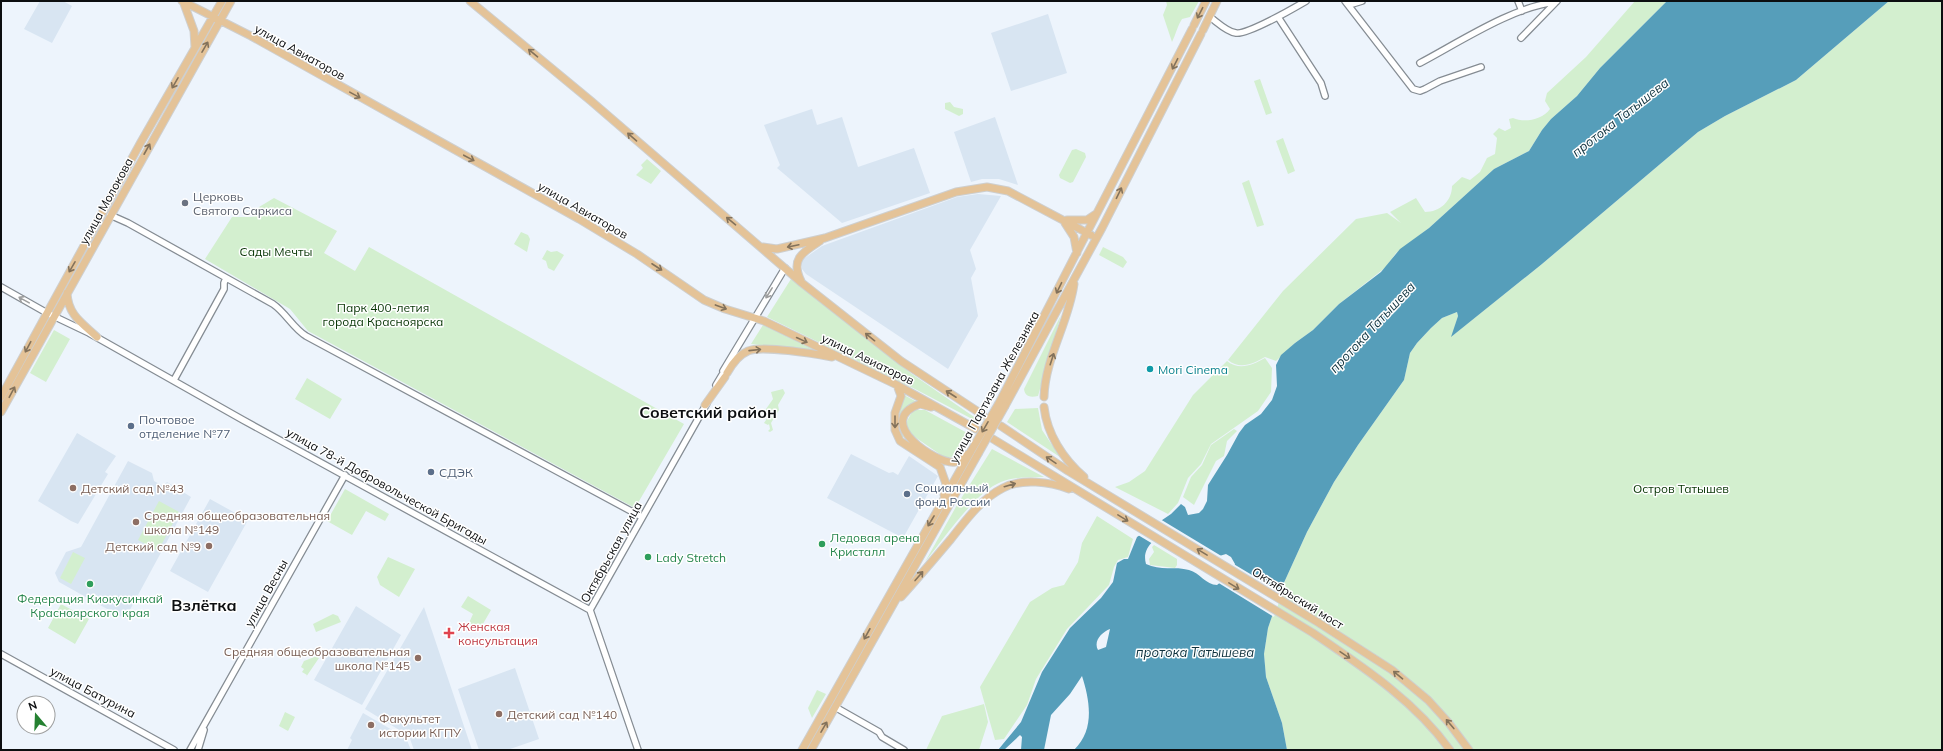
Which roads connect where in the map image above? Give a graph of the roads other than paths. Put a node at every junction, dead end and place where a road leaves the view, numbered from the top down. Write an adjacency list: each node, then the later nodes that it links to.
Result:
1 (182, 1): 13 (main road, улица Авиаторов); 18 (main road)
2 (222, 1): 13 (main road, улица Молокова)
3 (231, 1): 16 (main road, улица Молокова)
4 (470, 1): 28 (main road, улица Авиаторов, one-way to 4)
5 (1206, 1): 22 (main road, улица Партизана Железняка, one-way to 22)
6 (1217, 1): 14 (main road, улица Партизана Железняка)
7 (1306, 1): 15 (street)
8 (1362, 1): 11 (street)
9 (1518, 1): 12 (street)
10 (1557, 1): 12 (street); 17 (street)
11 (1347, 3): 20 (street)
12 (1522, 11): 19 (street)
13 (213, 17): 16 (main road, улица Авиаторов); 18 (main road, улица Молокова)
14 (1210, 17): 15 (street); 27 (main road, улица Партизана Железняка, one-way to 14)
15 (1278, 17): 21 (street)
16 (220, 21): 23 (main road, улица Молокова, one-way to 16); 38 (main road, улица Авиаторов, one-way to 38)
17 (1521, 38)
18 (194, 49): 36 (main road, улица Молокова, one-way to 36)
19 (1420, 63)
20 (1481, 67)
21 (1325, 96)
22 (1100, 210): 24 (main road); 25 (main road, улица Партизана Железняка)
23 (110, 215): 32 (street); 35 (main road, улица Молокова)
24 (1062, 220): 25 (main road); 26 (main road); 29 (main road)
25 (1087, 233): 27 (main road); 29 (main road, улица Партизана Железняка)
26 (826, 238): 28 (main road, one-way to 28); 33 (main road)
27 (1096, 238): 31 (main road, улица Партизана Железняка)
28 (760, 247): 30 (main road, улица Авиаторов)
29 (1077, 253): 47 (main road, улица Партизана Железняка, one-way to 47)
30 (784, 268): 33 (main road, улица Авиаторов); 38 (street, one-way to 38)
31 (1075, 278): 45 (main road, one-way to 31); 47 (main road, улица Партизана Железняка)
32 (225, 280): 42 (street); 60 (street)
33 (802, 283): 51 (main road, улица Авиаторов, one-way to 33)
34 (1, 287): 36 (street, улица 78-й Добровольческой Бригады, one-way to 34)
35 (67, 293): 37 (main road, улица Молокова); 39 (main road)
36 (47, 312): 37 (street, улица 78-й Добровольческой Бригады); 44 (main road, улица Молокова, one-way to 44)
37 (54, 315): 39 (street, улица 78-й Добровольческой Бригады); 50 (main road, улица Молокова, one-way to 37)
38 (754, 318): 40 (main road, улица Авиаторов, one-way to 40); 41 (street)
39 (97, 337): 42 (street, улица 78-й Добровольческой Бригады)
40 (843, 359): 41 (main road, one-way to 40); 43 (main road, улица Авиаторов)
41 (724, 374): 46 (main road)
42 (174, 380): 56 (street, улица 78-й Добровольческой Бригады)
43 (897, 385): 49 (main road, улица Авиаторов); 59 (main road, one-way to 59)
44 (1, 397)
45 (1044, 397)
46 (705, 405): 60 (street, Октябрьская улица)
47 (1002, 405): 55 (main road, улица Партизана Железняка, bridge)
48 (1044, 407): 57 (main road)
49 (943, 410): 53 (main road, улица Авиаторов); 55 (main road)
50 (1, 412)
51 (983, 415)
52 (1001, 426): 57 (main road, one-way to 52)
53 (976, 429)
54 (993, 439): 58 (main road)
55 (975, 453): 59 (main road, улица Партизана Железняка); 61 (main road, улица Партизана Железняка)
56 (345, 475): 62 (street, улица 78-й Добровольческой Бригады); 65 (street, улица Весны)
57 (1096, 488): 74 (main road, Октябрьский мост, one-way to 57)
58 (1089, 498): 61 (main road, one-way to 58); 73 (main road, Октябрьский мост, one-way to 73)
59 (942, 504): 70 (main road, улица Партизана Железняка, one-way to 70)
60 (642, 517): 62 (street, Октябрьская улица)
61 (893, 605): 64 (main road, улица Партизана Железняка)
62 (590, 610): 69 (street, Октябрьская улица)
63 (1, 654): 66 (street, улица Батурина)
64 (835, 707): 71 (main road, улица Партизана Железняка, one-way to 64); 72 (street)
65 (206, 722): 67 (street, улица Весны); 68 (street, улица Весны)
66 (174, 750)
67 (190, 750)
68 (198, 750)
69 (638, 750)
70 (802, 750)
71 (811, 750)
72 (904, 750)
73 (1450, 750)
74 (1469, 750)

